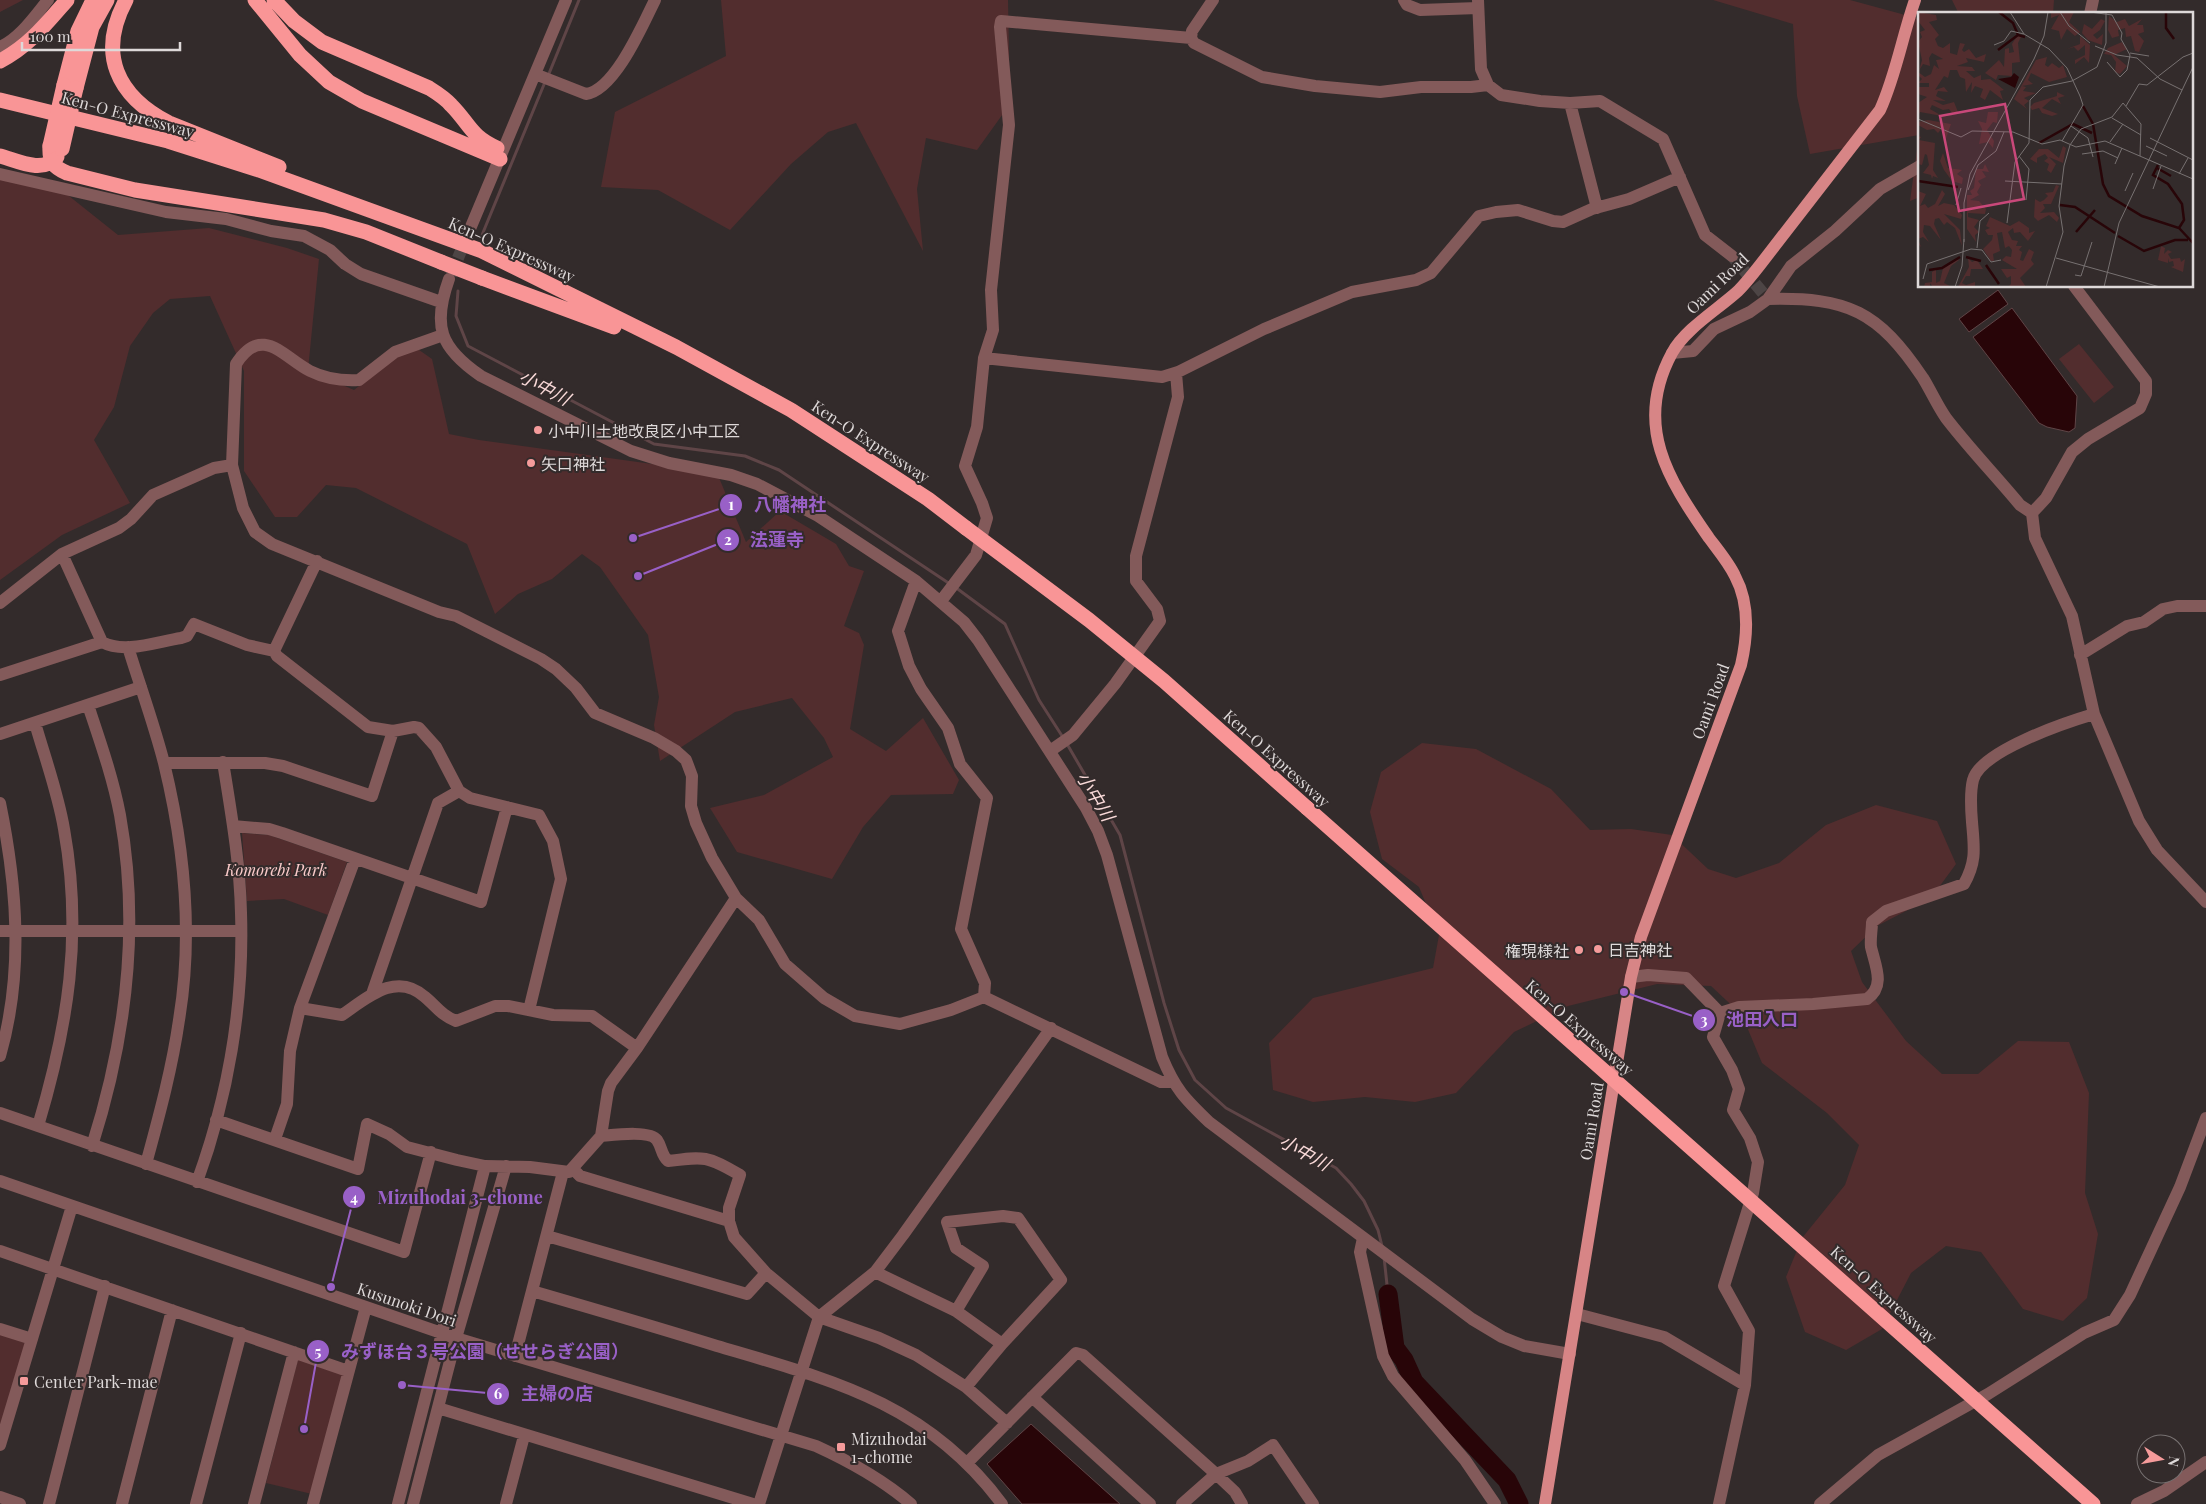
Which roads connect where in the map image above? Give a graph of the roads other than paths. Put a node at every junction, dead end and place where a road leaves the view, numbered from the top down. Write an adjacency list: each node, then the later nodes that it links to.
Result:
1 (48, 0): 15 (street)
2 (67, 0): 16 (highway)
3 (93, 0): 19 (highway)
4 (107, 0): 19 (highway)
5 (126, 0): 31 (highway)
6 (255, 0): 23 (highway)
7 (274, 0): 23 (highway)
8 (566, 0): 17 (street)
9 (655, 0): 17 (street)
10 (1213, 0): 14 (street)
11 (1404, 0): 13 (street)
12 (1915, 0): 39 (main road, Oami Road)
13 (1478, 4): 18 (street)
14 (1191, 38): 18 (street); 40 (street)
15 (0, 47)
16 (0, 61)
17 (543, 77): 23 (street)
18 (1488, 84): 21 (street)
19 (70, 86): 25 (highway, bridge)
20 (0, 100): 31 (highway, Ken-O Expressway)
21 (1570, 103): 28 (street); 29 (street)
22 (0, 107): 37 (highway, Ken-O Expressway)
23 (502, 155): 30 (street)
24 (0, 156): 25 (highway)
25 (52, 163): 37 (highway, bridge)
26 (1918, 167): 35 (street)
27 (0, 174): 36 (street)
28 (1680, 177): 29 (street); 32 (street)
29 (1596, 208): 41 (street)
30 (470, 229)
31 (482, 251): 44 (highway, Ken-O Expressway)
32 (1732, 256)
33 (449, 279): 36 (street)
34 (2076, 288): 43 (street)
35 (1768, 299): 39 (street); 43 (street)
36 (441, 302): 38 (street)
37 (614, 327): 44 (highway, Ken-O Expressway)
38 (443, 335): 42 (street); 47 (street)
39 (1672, 353): 79 (main road, Oami Road)
40 (984, 358): 41 (street); 48 (street)
41 (1176, 372): 62 (street)
42 (232, 465): 45 (street); 46 (street)
43 (2032, 512): 54 (street)
44 (966, 528): 162 (highway, Ken-O Expressway, bridge)
45 (62, 554): 49 (street); 51 (street)
46 (317, 561): 53 (street); 71 (street)
47 (916, 582): 48 (street); 81 (street)
48 (941, 601): 62 (street)
49 (0, 603)
50 (2206, 606): 54 (street)
51 (102, 642): 52 (street); 55 (street)
52 (128, 647): 53 (street); 56 (street)
53 (274, 652): 60 (street)
54 (2080, 656): 58 (street)
55 (0, 674)
56 (141, 687): 57 (street); 64 (street)
57 (88, 706): 59 (street); 77 (street)
58 (2094, 714): 72 (street); 84 (street)
59 (35, 723): 61 (street); 75 (street)
60 (393, 731): 63 (street); 65 (street)
61 (0, 734)
62 (1050, 751): 88 (street)
63 (223, 762): 64 (street); 68 (street)
64 (164, 763): 78 (street)
65 (459, 791): 67 (street); 70 (street)
66 (0, 803): 74 (street)
67 (507, 807): 70 (street); 83 (street)
68 (233, 826): 69 (street); 76 (street)
69 (355, 859): 70 (street); 82 (street)
70 (413, 878): 80 (street)
71 (736, 898): 81 (street); 86 (street)
72 (2206, 902)
73 (0, 931): 74 (street)
74 (16, 931): 75 (street); 87 (street)
75 (73, 931): 77 (street); 92 (street)
76 (241, 931): 78 (street); 91 (street)
77 (130, 932): 78 (street); 95 (street)
78 (185, 932): 97 (street)
79 (1631, 977): 84 (street); 116 (main road, Oami Road)
80 (372, 994): 82 (street); 83 (street)
81 (984, 997): 85 (street)
82 (300, 1008): 94 (street)
83 (529, 1010): 86 (street)
84 (1720, 1013): 129 (street)
85 (1051, 1028): 88 (street); 109 (street)
86 (637, 1048): 93 (street)
87 (0, 1056)
88 (1172, 1082): 106 (street)
89 (0, 1113): 92 (street)
90 (2206, 1118): 161 (street)
91 (216, 1120): 94 (street); 102 (street)
92 (38, 1126): 95 (street)
93 (602, 1136): 100 (street); 104 (street)
94 (275, 1139): 96 (street)
95 (92, 1146): 97 (street)
96 (431, 1152): 98 (street); 102 (street)
97 (146, 1164): 102 (street)
98 (485, 1166): 99 (street); 120 (street)
99 (506, 1166): 100 (street); 121 (street)
100 (568, 1171): 104 (street); 105 (street)
101 (0, 1181): 103 (street, Kusunoki Dori)
102 (197, 1182)
103 (72, 1206): 108 (street); 113 (street, Kusunoki Dori)
104 (729, 1221): 110 (street)
105 (547, 1236): 110 (street); 112 (street)
106 (1363, 1238): 125 (street); 158 (street)
107 (0, 1251): 108 (street)
108 (52, 1269): 111 (street); 122 (street)
109 (875, 1272): 115 (street); 117 (street)
110 (766, 1273): 117 (street)
111 (105, 1286): 114 (street); 142 (street)
112 (532, 1291): 126 (street); 128 (street)
113 (366, 1307): 120 (street, Kusunoki Dori); 127 (street)
114 (172, 1310): 119 (street); 143 (street)
115 (956, 1311): 123 (street); 123 (street)
116 (1577, 1314): 125 (main road, Oami Road); 129 (street)
117 (819, 1317): 128 (street); 130 (street)
118 (0, 1329): 122 (street)
119 (241, 1333): 124 (street); 144 (street)
120 (443, 1334): 121 (street, Kusunoki Dori); 147 (street)
121 (456, 1338): 126 (street, Kusunoki Dori); 132 (street)
122 (32, 1339): 136 (street)
123 (1002, 1344): 130 (street)
124 (294, 1352): 127 (street); 145 (street)
125 (1570, 1354): 159 (main road, Oami Road)
126 (515, 1356): 134 (street, Kusunoki Dori)
127 (348, 1371): 146 (street)
128 (802, 1371): 134 (street); 138 (street)
129 (1744, 1385): 160 (street)
130 (966, 1387): 133 (street)
131 (1032, 1397): 133 (street); 139 (street); 154 (street)
132 (438, 1408): 135 (street); 148 (street)
133 (1007, 1422): 138 (street)
134 (782, 1435): 151 (street); 152 (street, Kusunoki Dori)
135 (524, 1436): 149 (street); 150 (street)
136 (0, 1445)
137 (2206, 1462): 163 (street)
138 (967, 1463): 153 (street)
139 (1216, 1474): 155 (street); 156 (street); 157 (street)
140 (0, 1497): 141 (street)
141 (20, 1504)
142 (49, 1504)
143 (122, 1504)
144 (196, 1504)
145 (254, 1504)
146 (313, 1504)
147 (398, 1504)
148 (413, 1504)
149 (506, 1504)
150 (753, 1504)
151 (759, 1504)
152 (911, 1504)
153 (1002, 1504)
154 (1150, 1504)
155 (1182, 1504)
156 (1242, 1504)
157 (1313, 1504)
158 (1495, 1504)
159 (1545, 1504)
160 (1719, 1504)
161 (1820, 1504)
162 (2093, 1504)
163 (2137, 1504)

